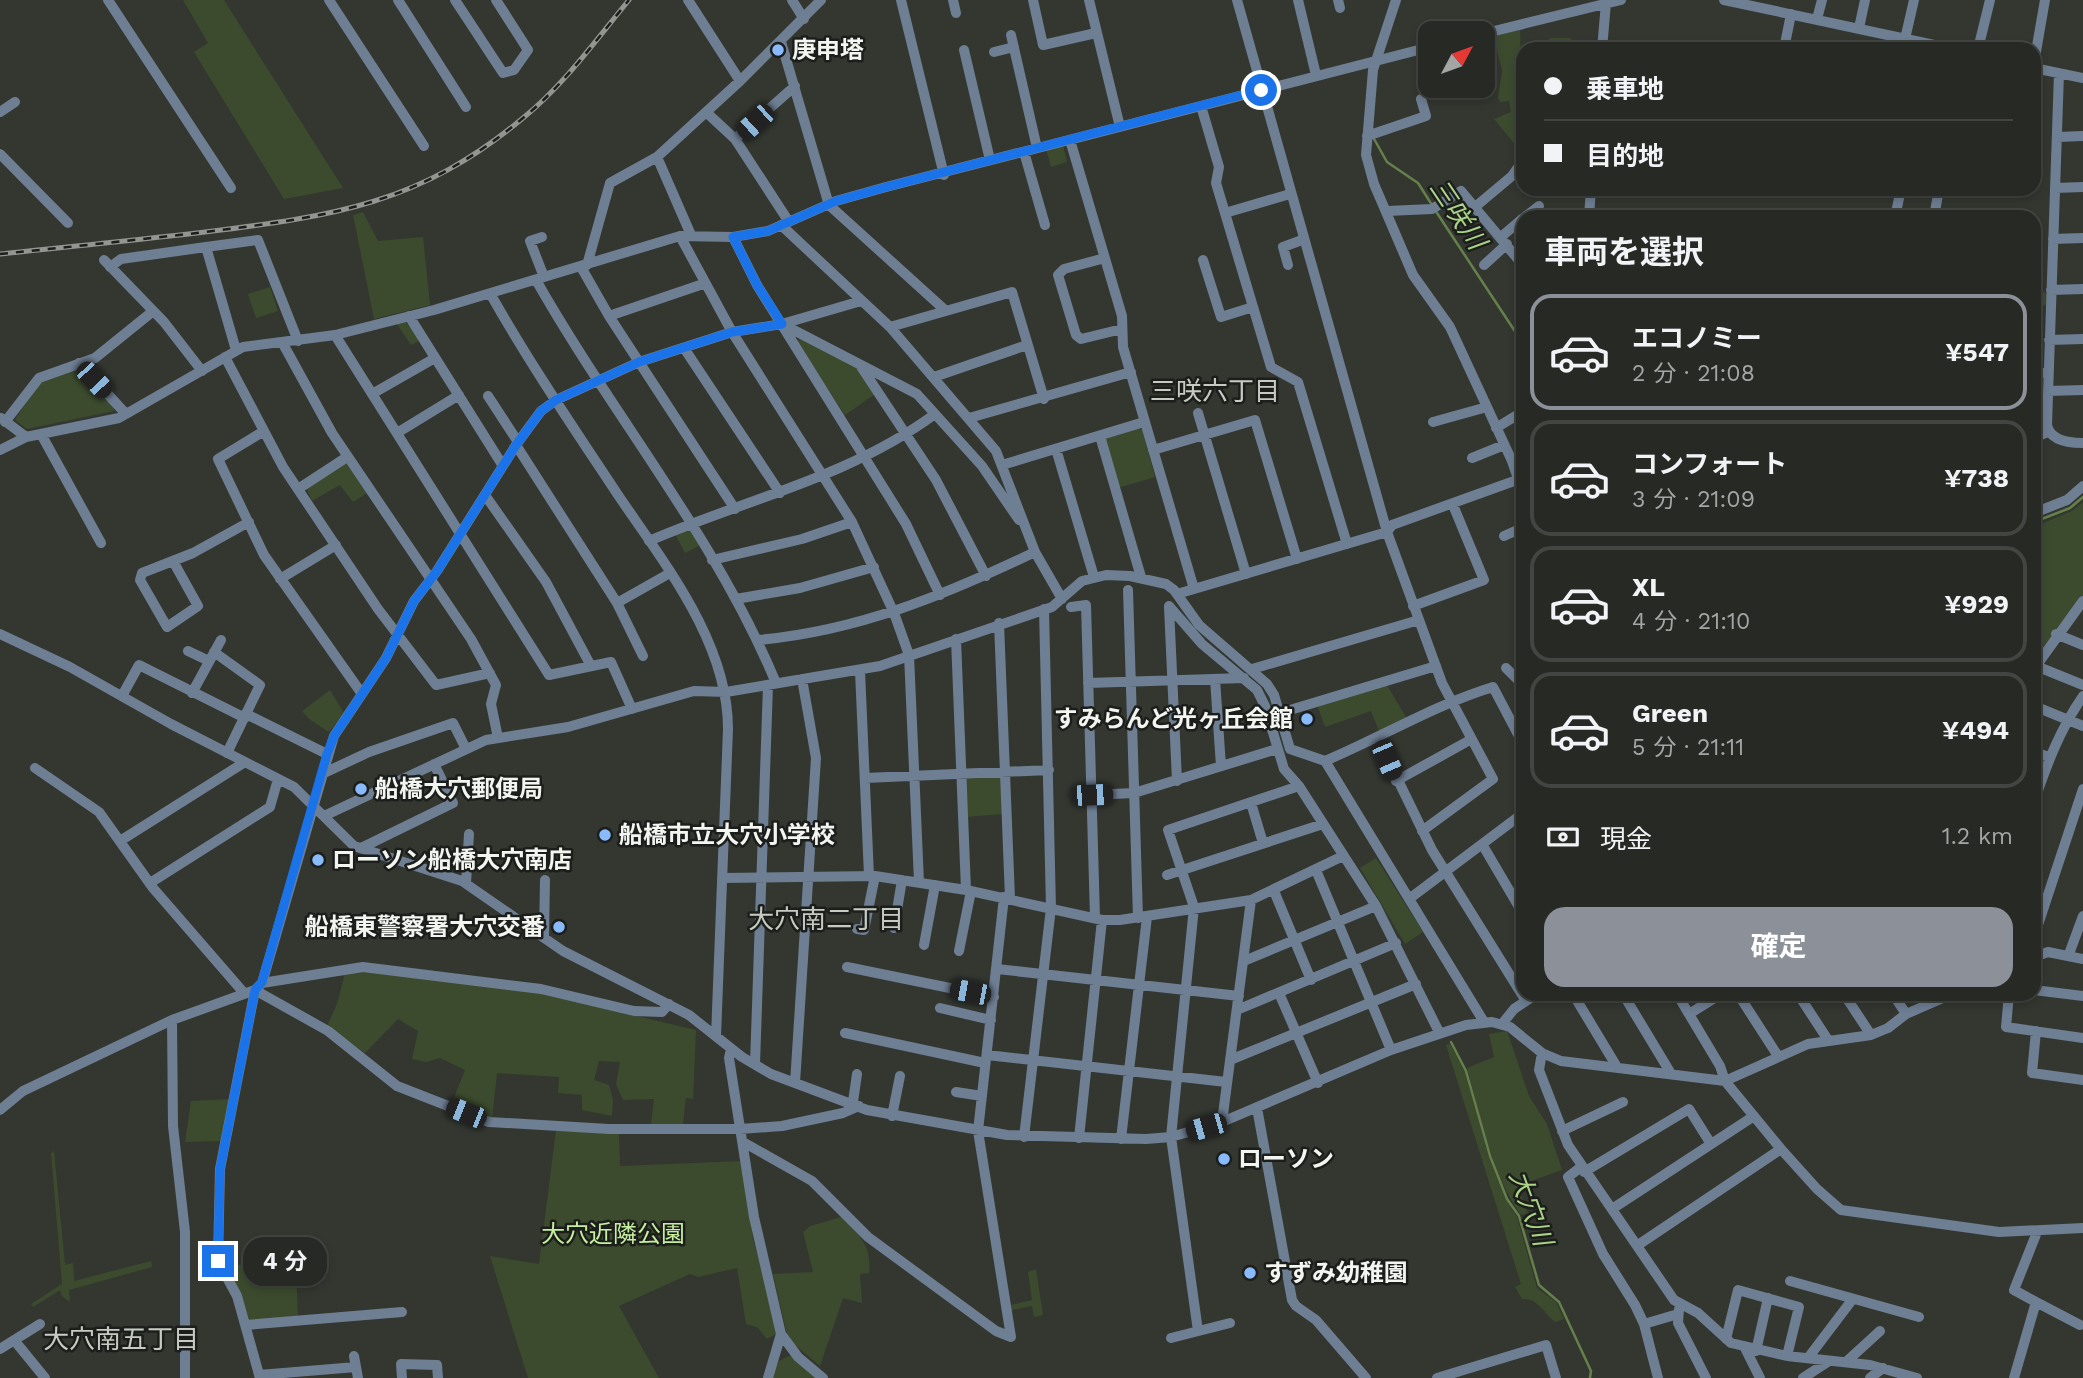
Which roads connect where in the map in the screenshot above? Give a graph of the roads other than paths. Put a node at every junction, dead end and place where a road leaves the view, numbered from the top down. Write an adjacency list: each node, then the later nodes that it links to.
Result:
1 (108, 0): 73 (street)
2 (329, 0): 64 (street)
3 (397, 0): 55 (street)
4 (456, 0): 5 (street)
5 (496, 0)
6 (688, 0): 49 (street)
7 (792, 0): 27 (street)
8 (821, 0): 27 (street)
9 (901, 0): 71 (street)
10 (954, 0): 25 (street)
11 (1033, 0): 31 (street)
12 (1088, 0): 31 (street)
13 (1237, 0): 51 (street)
14 (1298, 0): 47 (street)
15 (1396, 0): 44 (street)
16 (1621, 0): 23 (street)
17 (1822, 0): 28 (street)
18 (1865, 0): 29 (street)
19 (1914, 0): 33 (street)
20 (1990, 0): 38 (street)
21 (2045, 0): 39 (street)
22 (1731, 1): 24 (street)
23 (1606, 3): 30 (street); 35 (street)
24 (1775, 5): 26 (street)
25 (956, 13)
26 (1791, 14): 28 (street); 36 (street)
27 (804, 19): 34 (street)
28 (1817, 19): 29 (street)
29 (1859, 28): 33 (street)
30 (1495, 31)
31 (1096, 33): 58 (street)
32 (1011, 35): 40 (street)
33 (1905, 38): 37 (street)
34 (781, 42): 49 (street); 50 (street)
35 (1603, 42)
36 (1785, 42)
37 (1916, 42)
38 (1980, 42)
39 (2038, 42)
40 (1014, 47): 43 (street); 65 (street)
41 (964, 50): 69 (street)
42 (1418, 50): 44 (street)
43 (994, 52)
44 (1376, 60): 47 (street); 59 (street)
45 (2041, 68): 46 (street)
46 (2059, 74): 48 (street); 61 (street)
47 (1316, 75): 51 (street)
48 (2083, 78)
49 (740, 81): 57 (street)
50 (794, 86): 62 (street); 76 (street)
51 (1261, 90): 54 (street); 75 (street)
52 (1421, 99): 59 (street)
53 (15, 102): 56 (street)
54 (1201, 106): 58 (street); 81 (street)
55 (466, 107)
56 (0, 112)
57 (706, 112): 62 (street); 68 (street)
58 (1120, 127): 63 (street)
59 (1367, 136): 80 (street)
60 (2083, 136): 61 (street)
61 (2057, 137): 74 (street)
62 (736, 139): 83 (street)
63 (1070, 140): 65 (street); 95 (street)
64 (424, 146)
65 (1037, 148): 66 (street)
66 (1024, 152): 69 (street); 84 (street)
67 (0, 154): 82 (street)
68 (657, 157): 86 (street); 99 (street)
69 (990, 160): 71 (street)
70 (1516, 170): 78 (street)
71 (943, 174): 76 (street)
72 (2083, 187): 74 (street)
73 (231, 188)
74 (2055, 188): 90 (street)
75 (1290, 194): 81 (street); 91 (street)
76 (829, 205): 83 (street); 107 (street)
77 (1539, 206): 79 (street)
78 (1475, 207): 80 (street); 92 (street)
79 (1534, 210)
80 (1387, 211): 141 (street)
81 (1225, 213): 106 (street)
82 (68, 223)
83 (785, 224): 88 (street); 105 (street)
84 (1045, 225)
85 (1516, 227): 92 (street)
86 (685, 236): 88 (street); 99 (street); 101 (street)
87 (542, 237): 100 (street)
88 (733, 237): 111 (street)
89 (2083, 238): 90 (street)
90 (2053, 239): 102 (street)
91 (1303, 240): 97 (street); 189 (street)
92 (1504, 241): 94 (street); 98 (street)
93 (206, 247): 108 (street); 118 (street); 122 (street)
94 (1516, 256)
95 (1105, 258): 113 (street); 113 (street)
96 (1203, 260): 106 (street)
97 (1288, 265)
98 (1484, 265)
99 (584, 266): 100 (street); 110 (street)
100 (540, 279): 104 (street); 133 (street)
101 (703, 284): 110 (street); 114 (street)
102 (2051, 289): 103 (street); 117 (street)
103 (2083, 289)
104 (491, 295): 109 (street); 140 (street)
105 (862, 301): 111 (street); 112 (street)
106 (1253, 307): 194 (street)
107 (946, 311): 112 (street); 120 (street)
108 (152, 312): 127 (street); 128 (street)
109 (409, 316): 115 (street); 124 (street)
110 (609, 316): 125 (street)
111 (782, 324): 114 (street); 126 (street); 167 (street)
112 (890, 327): 132 (street)
113 (1122, 328): 129 (street)
114 (732, 332): 121 (street); 175 (street)
115 (335, 335): 118 (street); 136 (street)
116 (2083, 339): 117 (street)
117 (2049, 340): 131 (street)
118 (298, 341): 119 (street)
119 (282, 342): 122 (street); 166 (street)
120 (1027, 345): 132 (street); 139 (street)
121 (684, 348): 125 (street); 179 (street)
122 (236, 350): 123 (street)
123 (225, 357): 128 (street); 151 (street)
124 (435, 358): 136 (street); 137 (street)
125 (639, 362): 133 (street); 182 (street)
126 (858, 362): 144 (street); 155 (street)
127 (79, 363): 143 (street); 147 (street)
128 (202, 371): 143 (street)
129 (1130, 372): 139 (street); 148 (street)
130 (2041, 373): 131 (street)
131 (2048, 373): 135 (street)
132 (934, 377): 146 (street)
133 (598, 379): 140 (street); 186 (street)
134 (2083, 390): 135 (street)
135 (2048, 391): 152 (street)
136 (372, 394): 153 (street)
137 (458, 395): 153 (street); 171 (street)
138 (488, 396): 161 (street)
139 (1044, 399): 146 (street)
140 (556, 400): 161 (street); 192 (street)
141 (1487, 407): 149 (street); 150 (street)
142 (1198, 413): 156 (street)
143 (126, 414): 154 (street)
144 (934, 414): 155 (street); 174 (street)
145 (1516, 416): 150 (street)
146 (969, 418): 172 (street)
147 (3, 420): 159 (street)
148 (1144, 422): 158 (street); 165 (street)
149 (1433, 422)
150 (1496, 428): 162 (street)
151 (264, 431): 178 (street); 184 (street)
152 (2048, 432): 157 (street); 160 (street)
153 (397, 433): 190 (street)
154 (41, 434): 159 (street); 193 (street)
155 (906, 435): 167 (street); 203 (street)
156 (1205, 435): 165 (street); 197 (street); 202 (street)
157 (2041, 435)
158 (1100, 436): 163 (street); 204 (street)
159 (26, 437): 164 (street)
160 (2083, 443)
161 (517, 444): 171 (street); 214 (street)
162 (1504, 445): 168 (street); 170 (street)
163 (1056, 449): 172 (street); 205 (street)
164 (0, 450)
165 (1153, 450): 208 (street)
166 (347, 457): 178 (street); 207 (street)
167 (866, 457): 175 (street); 211 (street)
168 (1472, 458)
169 (1516, 458): 170 (street)
170 (1512, 461): 173 (street)
171 (503, 466): 180 (street)
172 (1003, 467): 174 (street); 187 (street)
173 (1516, 473)
174 (986, 474): 187 (street)
175 (824, 477): 179 (street); 185 (street)
176 (1516, 486): 181 (street)
177 (2083, 486): 183 (street)
178 (298, 489): 195 (street)
179 (780, 493): 182 (street)
180 (485, 495): 190 (street); 233 (street)
181 (1452, 505): 189 (street); 216 (street)
182 (735, 509): 186 (street)
183 (2041, 510)
184 (249, 522): 199 (street); 206 (street)
185 (852, 522): 198 (street); 200 (street)
186 (692, 523): 192 (street); 198 (street)
187 (1026, 530): 196 (street)
188 (1516, 531): 191 (street)
189 (1387, 532): 194 (street); 216 (street)
190 (461, 535): 207 (street); 233 (street)
191 (1504, 536)
192 (649, 541): 201 (street)
193 (101, 543)
194 (1347, 544): 197 (street)
195 (335, 545): 206 (street); 223 (street)
196 (1035, 552): 203 (street); 215 (street)
197 (1297, 559): 202 (street)
198 (712, 560): 212 (street)
199 (173, 561): 199 (street)
200 (874, 567): 212 (street); 218 (street)
201 (670, 573): 214 (street); 250 (street)
202 (1246, 574): 208 (street)
203 (986, 576): 211 (street)
204 (1141, 577): 205 (street); 210 (street)
205 (1094, 578): 215 (street)
206 (280, 579): 251 (street)
207 (430, 579): 223 (street); 239 (street)
208 (1194, 589): 210 (street)
209 (1128, 590): 245 (street)
210 (1177, 594): 236 (street)
211 (940, 595): 218 (street)
212 (736, 599): 226 (street)
213 (2083, 601): 222 (street)
214 (617, 603): 230 (street)
215 (1067, 603): 217 (street); 246 (street)
216 (1413, 606): 219 (street)
217 (1044, 610): 220 (street); 276 (street)
218 (894, 613): 226 (street); 229 (street)
219 (1419, 620): 234 (street); 236 (street)
220 (999, 623): 224 (street); 277 (street)
221 (0, 634): 252 (street)
222 (2056, 634): 227 (street); 232 (street)
223 (397, 635): 239 (street); 251 (street)
224 (956, 639): 229 (street); 278 (street)
225 (221, 640): 231 (street)
226 (758, 640): 247 (street)
227 (2083, 645)
228 (188, 651): 231 (street)
229 (909, 655): 238 (street); 280 (street)
230 (643, 656)
231 (211, 657): 249 (street); 258 (street)
232 (2041, 658)
233 (591, 666): 255 (street)
234 (1436, 666): 254 (street); 257 (street)
235 (1506, 668): 241 (street)
236 (1252, 669): 257 (street)
237 (2041, 669): 248 (street)
238 (860, 671): 242 (street); 281 (street)
239 (490, 674): 262 (street)
240 (1244, 678): 243 (street); 244 (street); 266 (street)
241 (1516, 678)
242 (802, 679): 247 (street); 309 (street)
243 (1215, 679): 244 (street); 274 (street)
244 (1174, 680): 245 (street); 284 (street)
245 (1132, 682): 246 (street); 288 (street)
246 (1088, 683): 289 (street)
247 (772, 684): 250 (street); 308 (street)
248 (2083, 685)
249 (192, 692): 252 (street); 258 (street)
250 (726, 692): 255 (street); 307 (street)
251 (362, 694): 268 (street)
252 (122, 696): 267 (street)
253 (2083, 696): 259 (street)
254 (1451, 700): 261 (street); 263 (street); 264 (street)
255 (632, 709): 262 (street)
256 (2041, 709): 259 (street)
257 (1280, 713): 271 (street)
258 (245, 716): 267 (street); 268 (street)
259 (2067, 719): 260 (street); 270 (street)
260 (2083, 726)
261 (1516, 731)
262 (498, 738): 265 (street)
263 (1378, 739): 271 (street); 285 (street)
264 (1470, 740): 285 (street); 295 (street)
265 (466, 750): 273 (street); 279 (street)
266 (1277, 750): 274 (street); 286 (street)
267 (227, 753): 272 (street)
268 (327, 754): 279 (street)
269 (2041, 754): 270 (street)
270 (2049, 757): 282 (street)
271 (1325, 761): 319 (street)
272 (245, 762): 283 (street); 297 (street)
273 (434, 764): 292 (street); 300 (street)
274 (1221, 766): 284 (street)
275 (36, 768): 297 (street)
276 (1049, 771): 277 (street); 324 (street)
277 (1006, 772): 278 (street); 318 (street)
278 (962, 773): 280 (street); 316 (street)
279 (322, 774): 291 (street)
280 (913, 776): 281 (street); 312 (street)
281 (866, 778): 306 (street)
282 (2041, 778)
283 (278, 779): 291 (street); 313 (street)
284 (1177, 781): 288 (street)
285 (1396, 781): 295 (street)
286 (1300, 786): 290 (street); 294 (street)
287 (2083, 789): 325 (street)
288 (1134, 793): 289 (street); 327 (street)
289 (1092, 795): 328 (street)
290 (1251, 803): 298 (street); 302 (street)
291 (313, 804): 292 (street); 350 (street)
292 (324, 816): 300 (street)
293 (1516, 822): 299 (street)
294 (1323, 824): 298 (street); 301 (street)
295 (1422, 831): 304 (street)
296 (469, 834): 314 (street)
297 (120, 841): 313 (street)
298 (1263, 843): 302 (street)
299 (1482, 844): 304 (street); 321 (street)
300 (361, 848): 314 (street)
301 (1343, 856): 303 (street); 322 (street)
302 (1182, 869): 305 (street); 323 (street)
303 (1316, 870): 317 (street); 329 (street)
304 (1446, 871): 319 (street); 349 (street)
305 (1167, 875)
306 (872, 876): 309 (street); 311 (street); 331 (street)
307 (722, 878): 308 (street); 384 (street)
308 (762, 879): 309 (street); 394 (street)
309 (810, 879): 405 (street)
310 (545, 880): 332 (street)
311 (902, 880): 312 (street); 330 (street)
312 (919, 882): 315 (street)
313 (150, 883): 353 (street)
314 (466, 883): 332 (street)
315 (935, 885): 316 (street); 335 (street)
316 (969, 890): 318 (street); 336 (street)
317 (1274, 891): 320 (street); 333 (street)
318 (1007, 898): 324 (street); 343 (street)
319 (1409, 899): 377 (street)
320 (1251, 900): 323 (street); 340 (street)
321 (1516, 902)
322 (1377, 905): 329 (street); 334 (street)
323 (1195, 907): 327 (street); 351 (street)
324 (1051, 908): 328 (street); 344 (street)
325 (2041, 916)
326 (2083, 916): 337 (street)
327 (1142, 917): 328 (street); 348 (street)
328 (1098, 918): 345 (street)
329 (1338, 921): 333 (street); 341 (street)
330 (894, 928)
331 (857, 929)
332 (544, 937): 370 (street)
333 (1294, 940): 340 (street); 346 (street)
334 (1396, 943): 341 (street); 347 (street)
335 (924, 945)
336 (959, 951)
337 (2069, 954): 338 (street); 339 (street)
338 (2041, 955)
339 (2083, 959)
340 (1244, 961): 355 (street)
341 (1354, 961): 346 (street); 369 (street)
342 (847, 967): 357 (street)
343 (997, 969): 344 (street); 357 (street)
344 (1043, 974): 345 (street); 392 (street)
345 (1096, 979): 348 (street); 395 (street)
346 (1311, 979): 354 (street)
347 (1416, 984): 369 (street); 381 (street)
348 (1139, 985): 351 (street); 397 (street)
349 (1516, 985)
350 (259, 986): 353 (street); 370 (street); 416 (street); 442 (street)
351 (1186, 989): 355 (street); 401 (street)
352 (2041, 991): 356 (street)
353 (244, 993): 375 (street)
354 (1279, 993): 372 (street); 380 (street)
355 (1239, 996): 372 (street)
356 (2083, 996)
357 (994, 997): 376 (street)
358 (1526, 1001): 378 (street)
359 (1577, 1001): 396 (street)
360 (1627, 1001): 398 (street)
361 (1681, 1001): 373 (street)
362 (1710, 1001): 373 (street)
363 (1743, 1001): 390 (street)
364 (1803, 1001): 386 (street)
365 (1849, 1001): 383 (street)
366 (1898, 1001): 374 (street)
367 (1936, 1001): 374 (street)
368 (2008, 1001): 379 (street)
369 (1371, 1002): 380 (street); 388 (street)
370 (669, 1004): 384 (street)
371 (940, 1008): 376 (street)
372 (1237, 1010): 393 (street)
373 (1689, 1014): 403 (street)
374 (1906, 1014): 383 (street)
375 (172, 1020): 412 (street); 462 (street)
376 (991, 1020): 391 (street)
377 (1484, 1022): 378 (street); 381 (street)
378 (1502, 1024): 389 (street)
379 (2036, 1031): 385 (street); 402 (street)
380 (1296, 1032): 393 (street); 406 (street)
381 (1439, 1032): 388 (street)
382 (845, 1033): 391 (street)
383 (1871, 1035): 386 (street)
384 (716, 1036): 387 (street)
385 (2083, 1038)
386 (1828, 1040): 390 (street)
387 (731, 1048): 394 (street); 416 (street)
388 (1391, 1050): 406 (street)
389 (1542, 1052): 396 (street); 418 (street)
390 (1778, 1056): 403 (street)
391 (986, 1059): 392 (street); 408 (street)
392 (1032, 1060): 395 (street); 419 (street)
393 (1230, 1060): 404 (street)
394 (755, 1064): 405 (street)
395 (1086, 1066): 397 (street); 421 (street)
396 (1617, 1067): 398 (street)
397 (1129, 1070): 401 (street); 422 (street)
398 (1670, 1072): 403 (street)
399 (856, 1074): 410 (street)
400 (900, 1076): 413 (street)
401 (1177, 1076): 404 (street); 420 (street)
402 (2083, 1080)
403 (1724, 1081): 414 (street)
404 (1226, 1082): 415 (street)
405 (795, 1083): 410 (street)
406 (1318, 1083): 411 (street)
407 (956, 1092): 408 (street)
408 (982, 1096): 417 (street)
409 (1623, 1102): 418 (street)
410 (856, 1104): 413 (street); 416 (street)
411 (1257, 1108): 415 (street); 467 (street)
412 (0, 1110)
413 (892, 1116): 417 (street)
414 (1754, 1116): 424 (street); 425 (street)
415 (1222, 1122): 420 (street)
416 (740, 1129): 423 (street)
417 (978, 1131): 419 (street); 423 (street)
418 (1562, 1131): 426 (street)
419 (1024, 1136): 421 (street)
420 (1171, 1136): 422 (street); 444 (street)
421 (1079, 1138): 422 (street)
422 (1121, 1139)
423 (743, 1142): 446 (street)
424 (1711, 1144): 426 (street); 427 (street)
425 (1781, 1149): 429 (street); 430 (street)
426 (1583, 1169): 427 (street); 441 (street)
427 (1612, 1209): 430 (street)
428 (2083, 1228): 429 (street)
429 (2037, 1232): 435 (street)
430 (1638, 1245): 434 (street)
431 (1790, 1281): 433 (street)
432 (1768, 1298): 448 (street); 451 (street); 453 (street)
433 (1852, 1300): 438 (street); 454 (street)
434 (1680, 1302): 437 (street); 448 (street)
435 (2036, 1302): 443 (street); 475 (street)
436 (402, 1312): 442 (street)
437 (1678, 1314): 441 (street); 471 (street)
438 (1919, 1317)
439 (1230, 1323): 444 (street)
440 (40, 1324): 449 (street)
441 (1644, 1324): 470 (street)
442 (246, 1325): 459 (street)
443 (2080, 1325)
444 (1198, 1331): 447 (street)
445 (1880, 1331): 456 (street)
446 (781, 1335): 465 (street); 466 (street)
447 (1171, 1338)
448 (1726, 1339): 451 (street)
449 (14, 1340): 450 (street); 461 (street)
450 (0, 1349)
451 (1750, 1349): 453 (street); 460 (street)
452 (354, 1356): 458 (street)
453 (1787, 1356): 454 (street)
454 (1808, 1358): 455 (street)
455 (1829, 1361): 456 (street); 472 (street)
456 (1846, 1362): 457 (street)
457 (1883, 1368): 473 (street); 474 (street)
458 (357, 1373): 459 (street)
459 (259, 1377)
460 (1759, 1377)
461 (45, 1378)
462 (185, 1378)
463 (401, 1378): 464 (street)
464 (438, 1378)
465 (768, 1378)
466 (823, 1378)
467 (1366, 1378)
468 (1437, 1378): 469 (street)
469 (1556, 1378)
470 (1658, 1378)
471 (1706, 1378)
472 (1803, 1378)
473 (1871, 1378)
474 (1917, 1378)
475 (2014, 1378)

